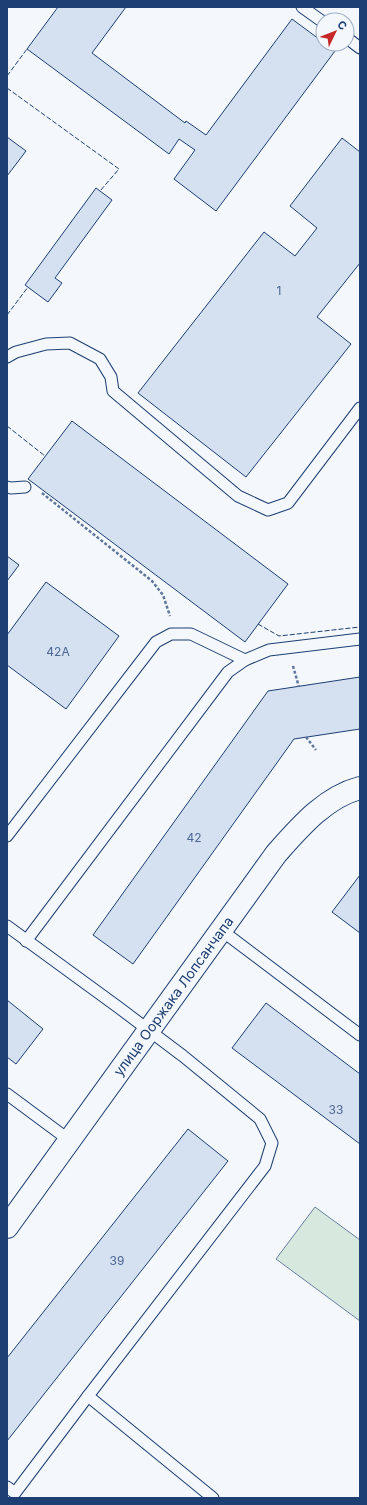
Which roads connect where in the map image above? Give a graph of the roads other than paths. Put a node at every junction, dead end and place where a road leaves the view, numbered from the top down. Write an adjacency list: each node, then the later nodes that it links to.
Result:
1 (302, 7): 2 (lane)
2 (315, 16)
3 (7, 357): 4 (lane)
4 (360, 408)
5 (7, 487): 6 (lane)
6 (25, 487)
7 (360, 639): 8 (lane)
8 (245, 660): 10 (lane); 13 (lane)
9 (360, 788): 12 (street, улица Ооржака Лопсанчапа)
10 (7, 836)
11 (7, 926): 13 (lane)
12 (221, 930): 14 (street, улица Ооржака Лопсанчапа); 15 (lane)
13 (26, 941): 14 (lane)
14 (148, 1030): 17 (street, улица Ооржака Лопсанчапа); 19 (lane)
15 (360, 1036)
16 (7, 1094): 17 (lane)
17 (69, 1140): 18 (street, улица Ооржака Лопсанчапа)
18 (7, 1227)
19 (88, 1396): 20 (lane); 21 (lane)
20 (15, 1493)
21 (213, 1498)

